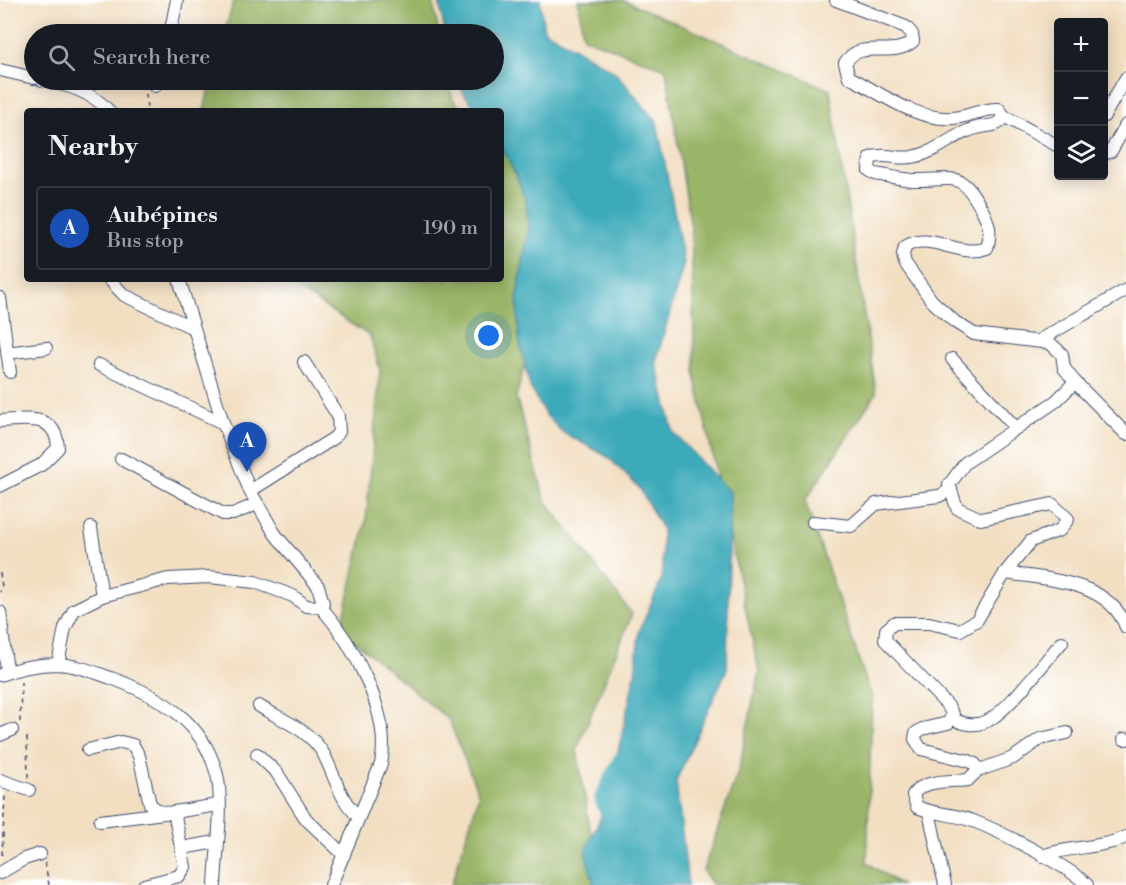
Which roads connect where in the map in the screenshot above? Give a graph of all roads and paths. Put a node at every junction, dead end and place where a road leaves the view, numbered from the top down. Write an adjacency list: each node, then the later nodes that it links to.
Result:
1 (177, 0): 3 (street)
2 (836, 0): 12 (street)
3 (172, 24)
4 (0, 70): 5 (street)
5 (24, 76)
6 (1126, 78): 11 (street)
7 (79, 90): 9 (street)
8 (152, 90): 10 (path)
9 (106, 108)
10 (148, 108)
11 (1108, 109)
12 (1004, 116): 14 (street); 21 (street)
13 (1126, 124): 15 (street)
14 (1054, 144)
15 (1108, 153)
16 (112, 282): 20 (street)
17 (180, 282): 20 (street)
18 (1126, 290): 21 (street)
19 (0, 298): 23 (street)
20 (193, 328): 30 (street)
21 (1038, 341): 28 (street)
22 (46, 348): 23 (street)
23 (7, 353): 27 (street)
24 (952, 359): 31 (street)
25 (304, 362): 35 (street)
26 (99, 365): 30 (street)
27 (10, 372)
28 (1075, 382): 31 (street); 32 (street)
29 (0, 421): 34 (street)
30 (223, 423): 35 (street)
31 (1015, 427): 36 (street)
32 (1126, 434)
33 (121, 459): 37 (street)
34 (0, 486)
35 (250, 490): 37 (street)
36 (951, 490): 38 (street); 41 (street)
37 (257, 504): 44 (street)
38 (813, 522)
39 (91, 528): 43 (street)
40 (0, 573): 42 (path)
41 (1005, 573): 46 (street); 52 (street)
42 (0, 592)
43 (102, 596): 44 (street); 48 (street)
44 (321, 607): 65 (street)
45 (0, 612): 50 (street)
46 (1126, 627)
47 (1062, 642): 52 (street)
48 (58, 664): 49 (street); 62 (street)
49 (21, 669): 50 (street); 53 (path)
50 (2, 674)
51 (259, 706): 65 (street)
52 (951, 718): 59 (street)
53 (16, 726): 55 (street)
54 (1067, 733): 59 (street)
55 (0, 735)
56 (27, 737): 61 (path)
57 (88, 750): 63 (street)
58 (257, 754): 72 (street)
59 (977, 771): 64 (street)
60 (3, 781): 61 (street); 71 (path)
61 (29, 790)
62 (218, 805): 63 (street); 68 (street)
63 (171, 812): 66 (street); 69 (street)
64 (929, 812): 73 (street); 79 (street)
65 (359, 817): 72 (street)
66 (100, 821)
67 (1126, 837): 73 (street)
68 (216, 842): 69 (street); 77 (street)
69 (182, 848): 76 (street)
70 (40, 854): 74 (street); 75 (path)
71 (2, 855)
72 (344, 855): 78 (street)
73 (1042, 856): 80 (street)
74 (0, 873)
75 (49, 885)
76 (144, 885)
77 (215, 885)
78 (331, 885)
79 (945, 885)
80 (1087, 885)

